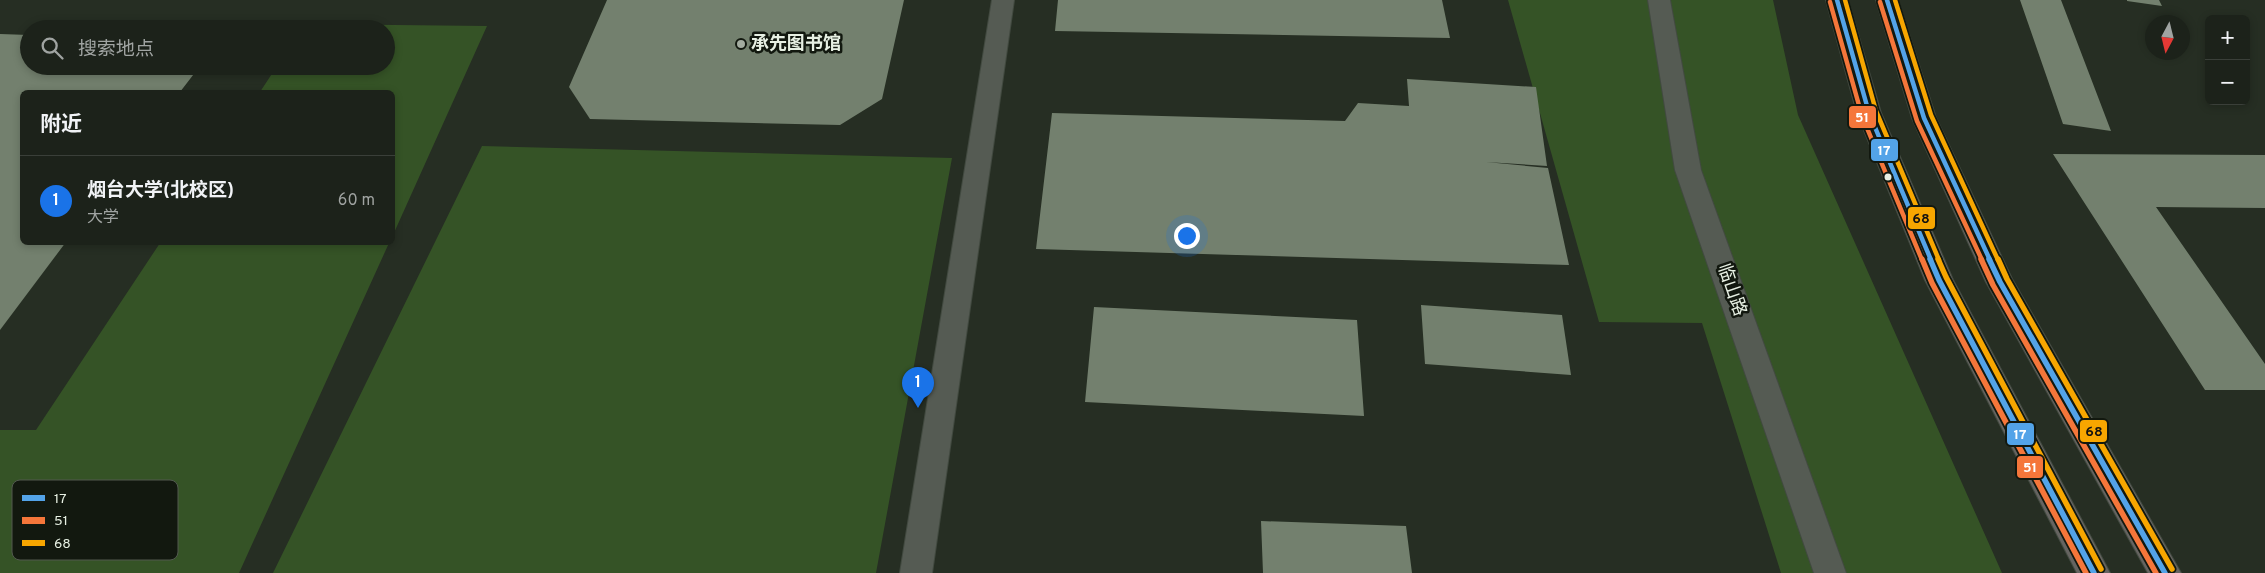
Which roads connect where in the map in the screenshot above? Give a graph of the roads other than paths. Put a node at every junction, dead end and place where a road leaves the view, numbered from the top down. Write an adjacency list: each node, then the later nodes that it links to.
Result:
1 (1003, 0): 5 (lane)
2 (1659, 0): 6 (lane, 临山路)
3 (1837, 0): 7 (main road)
4 (1887, 0): 8 (main road)
5 (916, 573)
6 (1830, 573)
7 (2094, 573)
8 (2165, 573)

